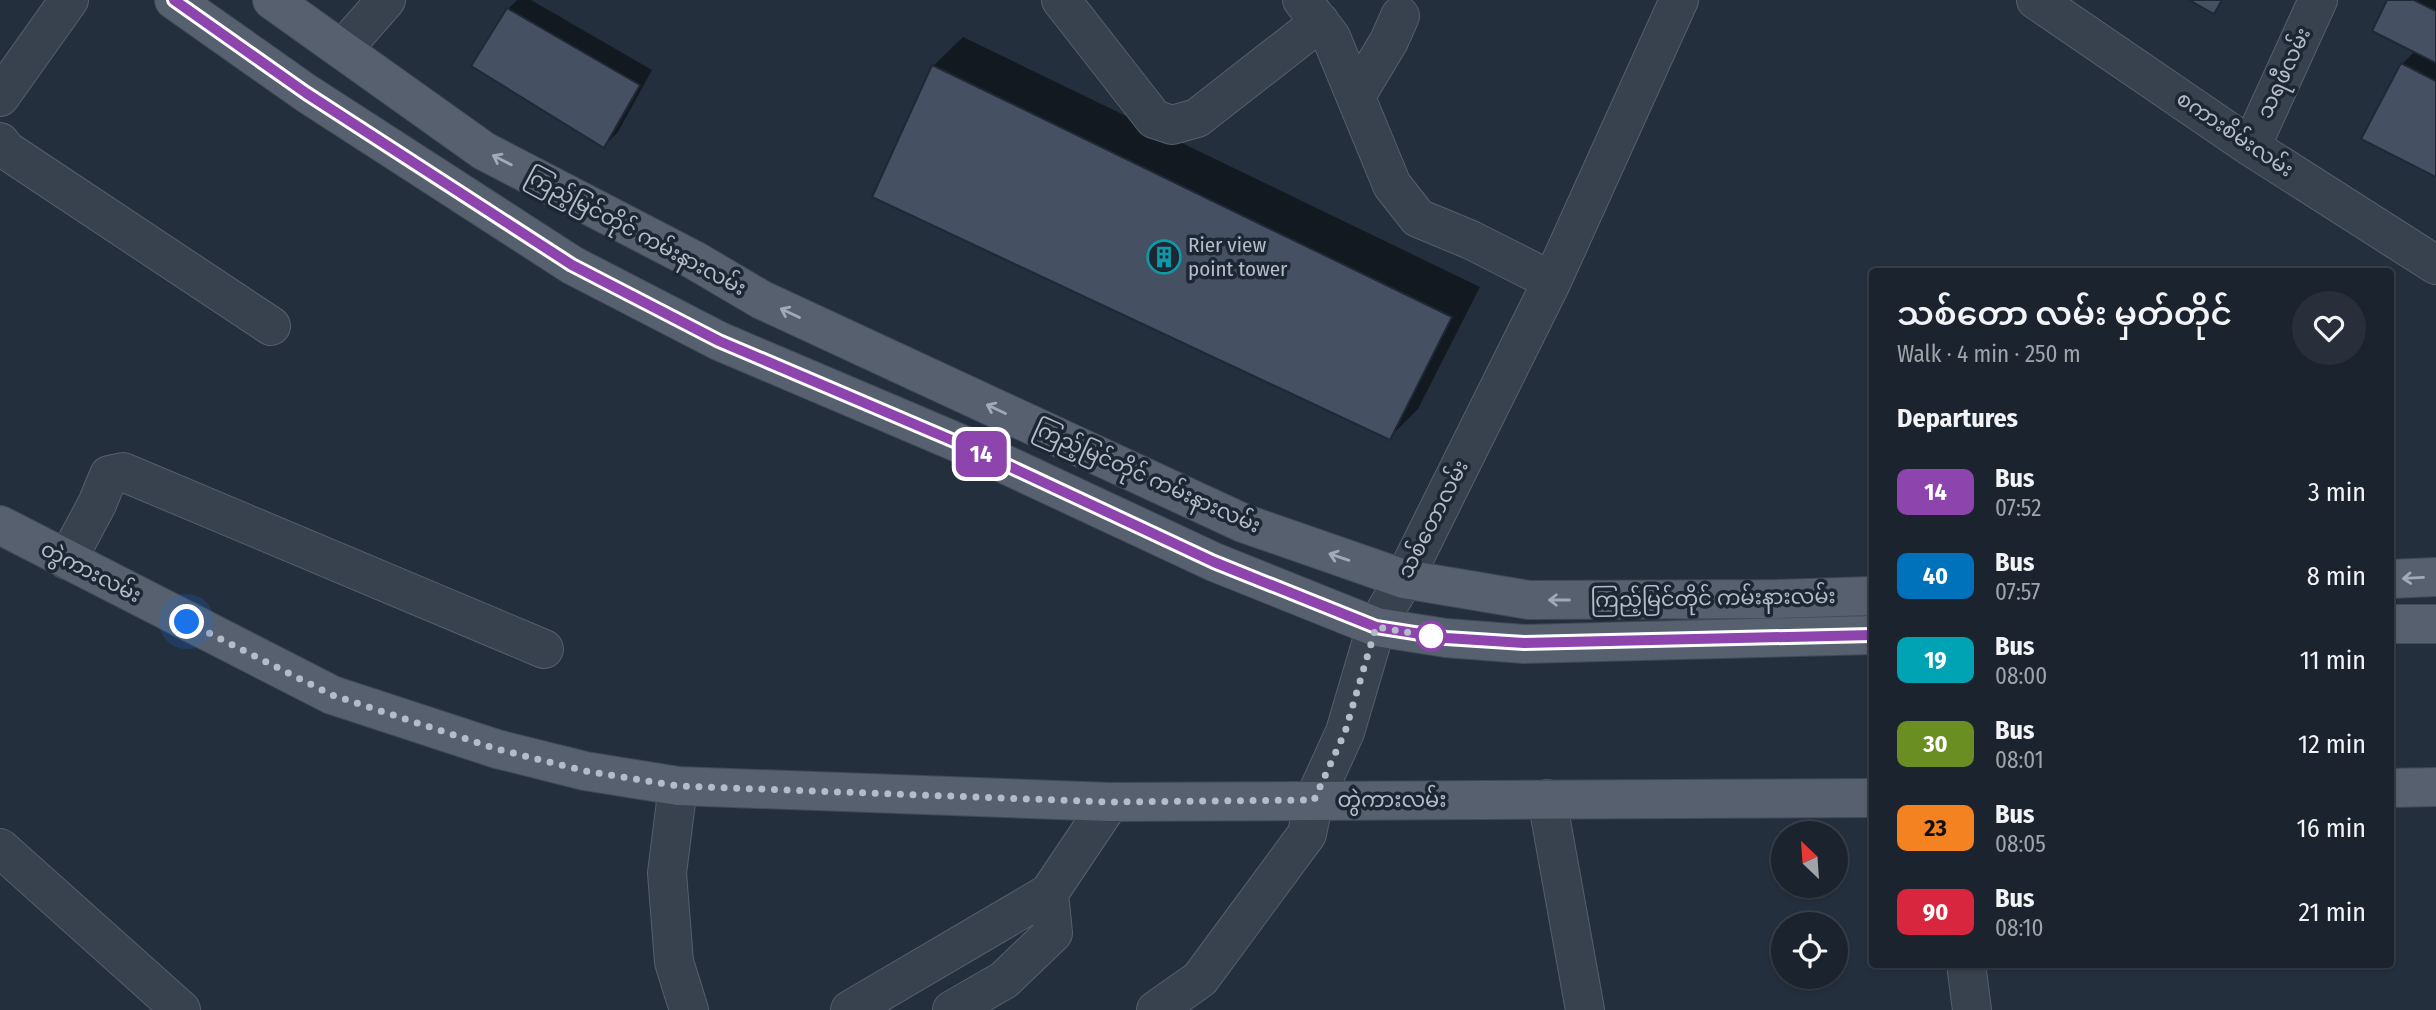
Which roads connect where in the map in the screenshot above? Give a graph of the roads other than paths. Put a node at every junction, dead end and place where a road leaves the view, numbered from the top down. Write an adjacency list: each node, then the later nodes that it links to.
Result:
1 (69, 0): 13 (street)
2 (174, 0): 17 (main road)
3 (272, 0): 11 (main road, ကြည့်မြင်တိုင် ကမ်းနားလမ်း)
4 (386, 0): 11 (street)
5 (1061, 0): 9 (street)
6 (1679, 0): 19 (street, သစ်တောလမ်း)
7 (2036, 0): 15 (street, စကားစိမ်းလမ်း)
8 (2318, 0): 15 (street, သရဖီလမ်း)
9 (1311, 11): 12 (street)
10 (1400, 16): 12 (street)
11 (342, 49): 16 (main road, ကြည့်မြင်တိုင် ကမ်းနားလမ်း, one-way to 11)
12 (1356, 96): 19 (street)
13 (0, 97)
14 (0, 142): 20 (street)
15 (2251, 147): 18 (street, စကားစိမ်းလမ်း)
16 (606, 214): 17 (main road); 24 (main road, ကြည့်မြင်တိုင် ကမ်းနားလမ်း, one-way to 16)
17 (572, 265): 30 (main road)
18 (2436, 265)
19 (1552, 281): 24 (street, သစ်တောလမ်း)
20 (271, 326)
21 (0, 525): 22 (main road, တွဲကားလမ်း)
22 (67, 560): 33 (street); 34 (main road, တွဲကားလမ်း)
23 (2436, 577): 25 (main road, one-way to 25)
24 (1404, 579): 27 (main road, ကြည့်မြင်တိုင် ကမ်းနားလမ်း, one-way to 24); 30 (street, သစ်တောလမ်း)
25 (2394, 579)
26 (1869, 596): 27 (main road, ကြည့်မြင်တိုင် ကမ်းနားလမ်း)
27 (1778, 599): 32 (main road)
28 (2394, 624): 29 (main road)
29 (2436, 624)
30 (1376, 627): 32 (main road); 39 (street, သစ်တောလမ်း)
31 (1869, 635): 32 (main road)
32 (1774, 638)
33 (544, 649)
34 (678, 786): 40 (main road, တွဲကားလမ်း); 46 (street)
35 (2436, 787): 36 (main road)
36 (2394, 788)
37 (1869, 798): 38 (main road, တွဲကားလမ်း)
38 (1547, 799): 39 (main road, တွဲကားလမ်း); 50 (street)
39 (1314, 800): 40 (main road, တွဲကားလမ်း); 44 (street, သစ်တောလမ်း)
40 (1110, 802): 42 (street)
41 (0, 849): 45 (street)
42 (1049, 893): 47 (street); 48 (street)
43 (1967, 968): 51 (street)
44 (1198, 994): 49 (street, သစ်တောလမ်း)
45 (181, 1010)
46 (689, 1010)
47 (850, 1010)
48 (952, 1010)
49 (1156, 1010)
50 (1585, 1010)
51 (1972, 1010)

